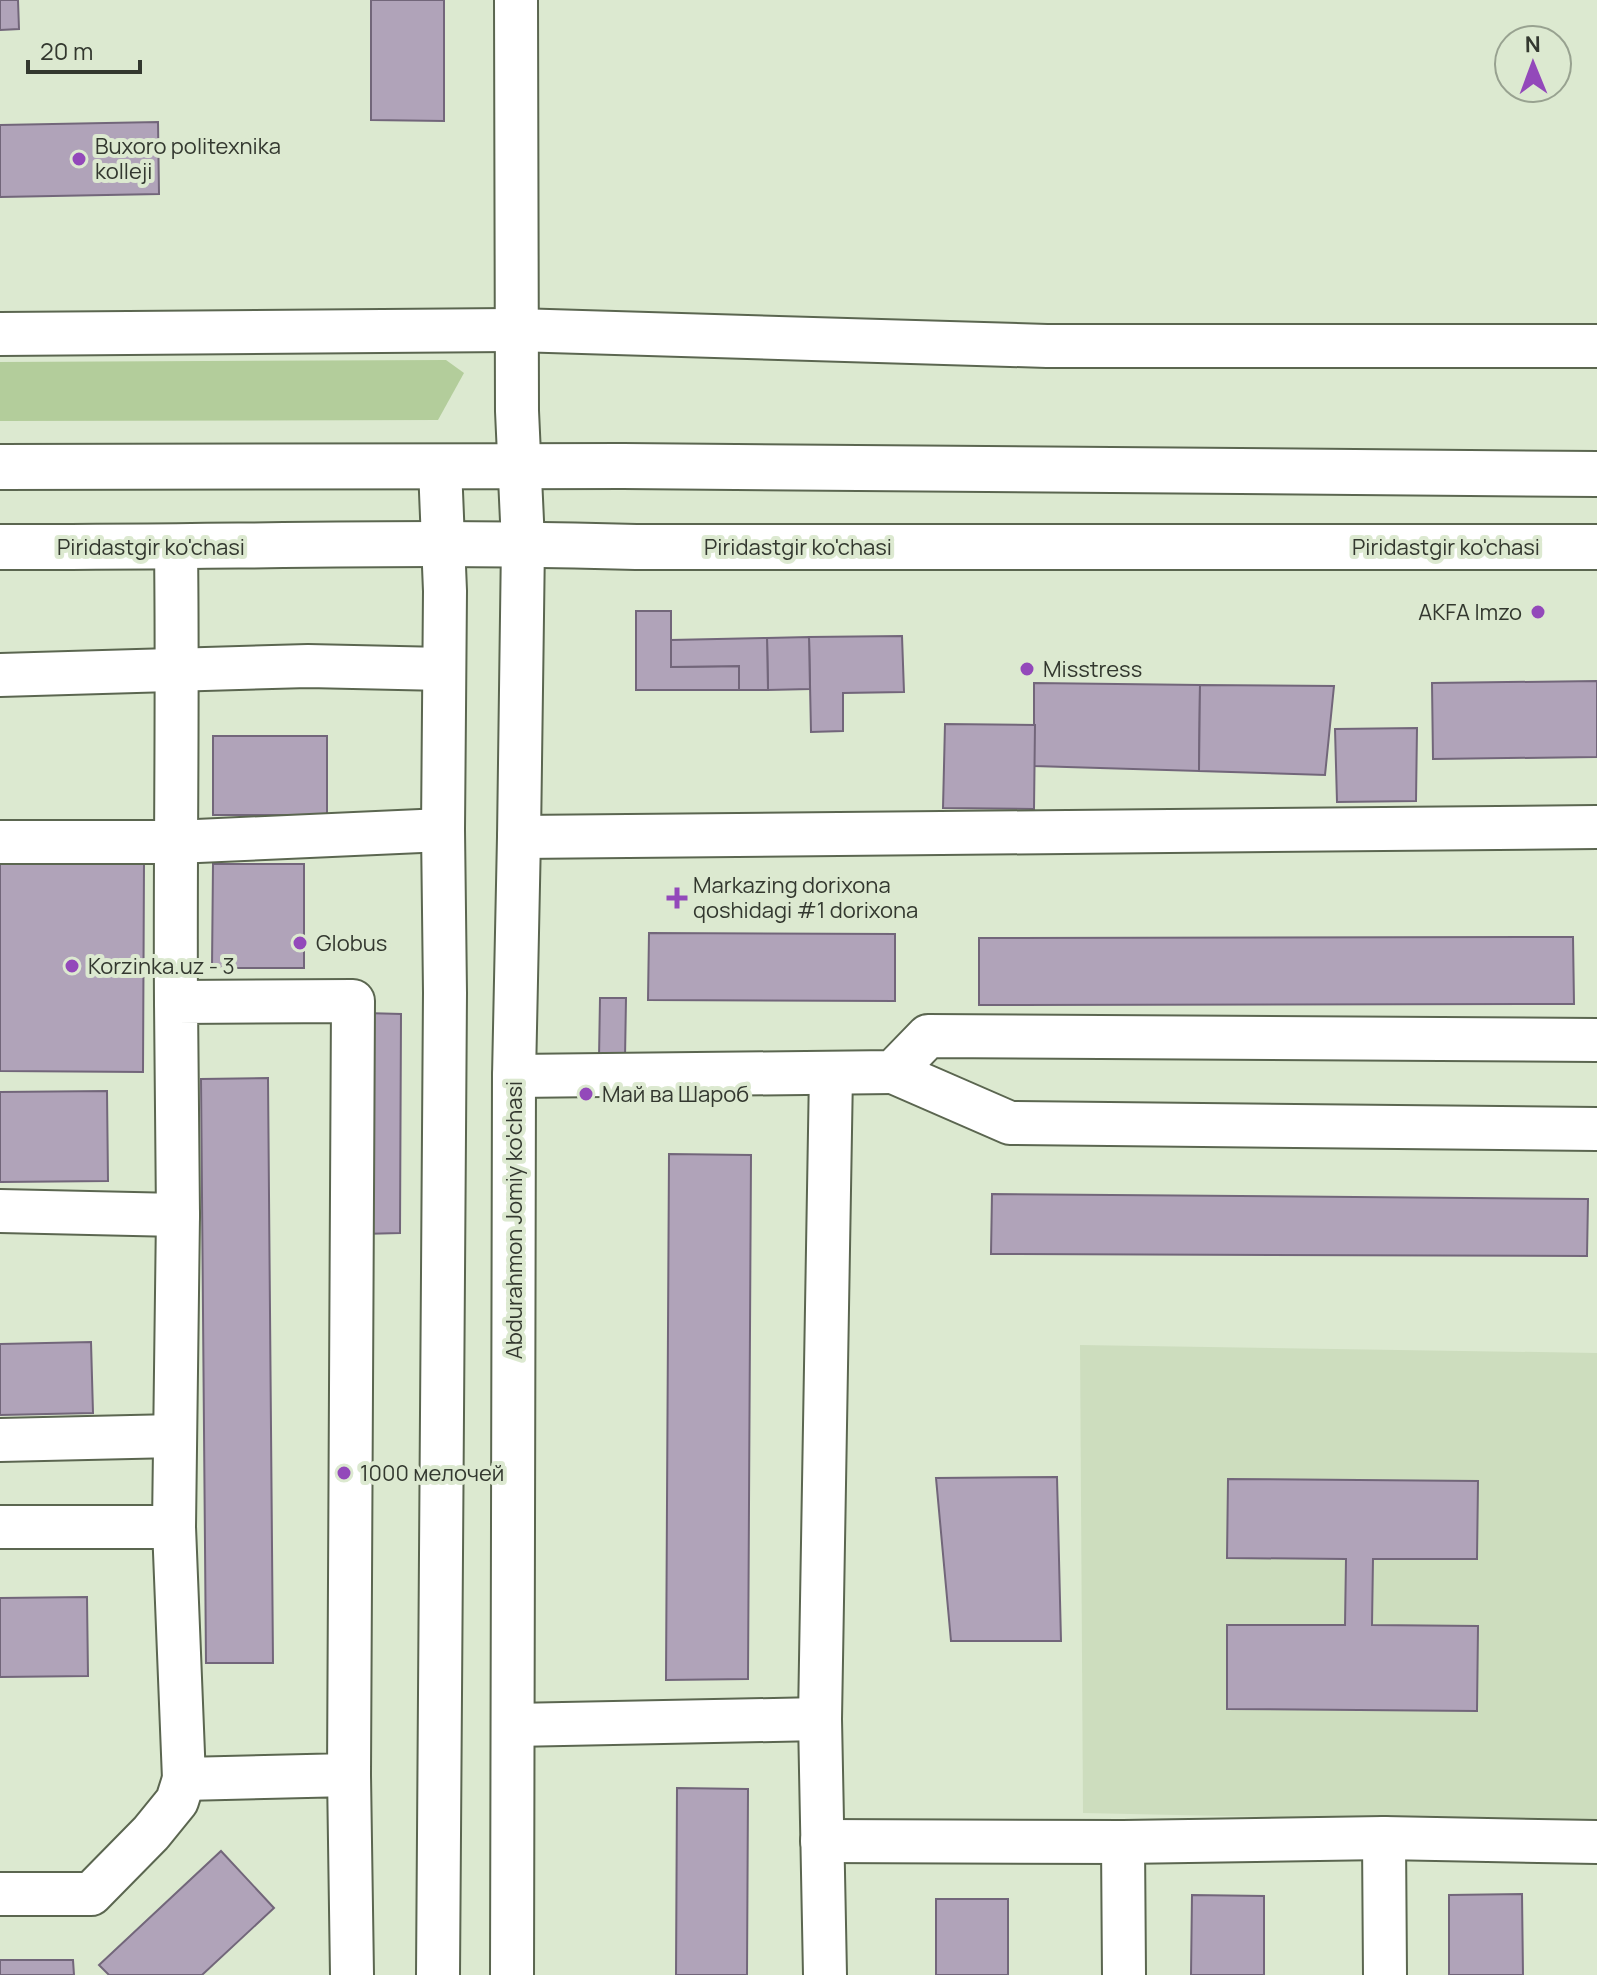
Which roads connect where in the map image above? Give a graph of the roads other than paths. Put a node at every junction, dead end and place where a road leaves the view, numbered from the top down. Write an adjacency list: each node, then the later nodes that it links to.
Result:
1 (516, 0): 2 (street, Abdurahmon Jomiy ko'chasi)
2 (516, 330): 3 (street); 4 (street); 5 (street, Abdurahmon Jomiy ko'chasi)
3 (0, 334)
4 (1597, 346)
5 (519, 466): 7 (main road); 8 (main road); 9 (street, Abdurahmon Jomiy ko'chasi)
6 (0, 467): 7 (main road)
7 (440, 467): 10 (street)
8 (1597, 474)
9 (523, 543): 10 (main road, Piridastgir ko'chasi); 12 (main road, Piridastgir ko'chasi); 19 (street, Abdurahmon Jomiy ko'chasi)
10 (443, 544): 13 (main road, Piridastgir ko'chasi); 15 (street)
11 (0, 547): 13 (main road, Piridastgir ko'chasi)
12 (1597, 547)
13 (176, 548): 14 (street)
14 (177, 668): 15 (street); 16 (street); 21 (street)
15 (444, 669): 18 (street)
16 (0, 675)
17 (1597, 827): 19 (street)
18 (443, 830): 21 (street); 44 (street)
19 (519, 837): 26 (street, Abdurahmon Jomiy ko'chasi)
20 (0, 842): 21 (street)
21 (175, 842): 22 (street)
22 (176, 1002): 29 (street); 36 (street)
23 (1597, 1040): 24 (street)
24 (893, 1072): 25 (street); 27 (street)
25 (831, 1073): 26 (street); 34 (street)
26 (514, 1076): 35 (street, Abdurahmon Jomiy ko'chasi)
27 (1597, 1129)
28 (0, 1211): 29 (street)
29 (178, 1215): 30 (street)
30 (175, 1436): 31 (street); 33 (street)
31 (0, 1440)
32 (0, 1527): 33 (street)
33 (174, 1527): 37 (street)
34 (820, 1719): 35 (street); 39 (street)
35 (513, 1725): 45 (street, Abdurahmon Jomiy ko'chasi)
36 (349, 1775): 37 (street); 43 (street)
37 (184, 1779): 42 (street)
38 (1384, 1838): 40 (street); 41 (street); 48 (street)
39 (822, 1841): 40 (street); 46 (street)
40 (1123, 1842): 47 (street)
41 (1597, 1842)
42 (0, 1894)
43 (352, 1975)
44 (438, 1975)
45 (512, 1975)
46 (825, 1975)
47 (1124, 1975)
48 (1385, 1975)

